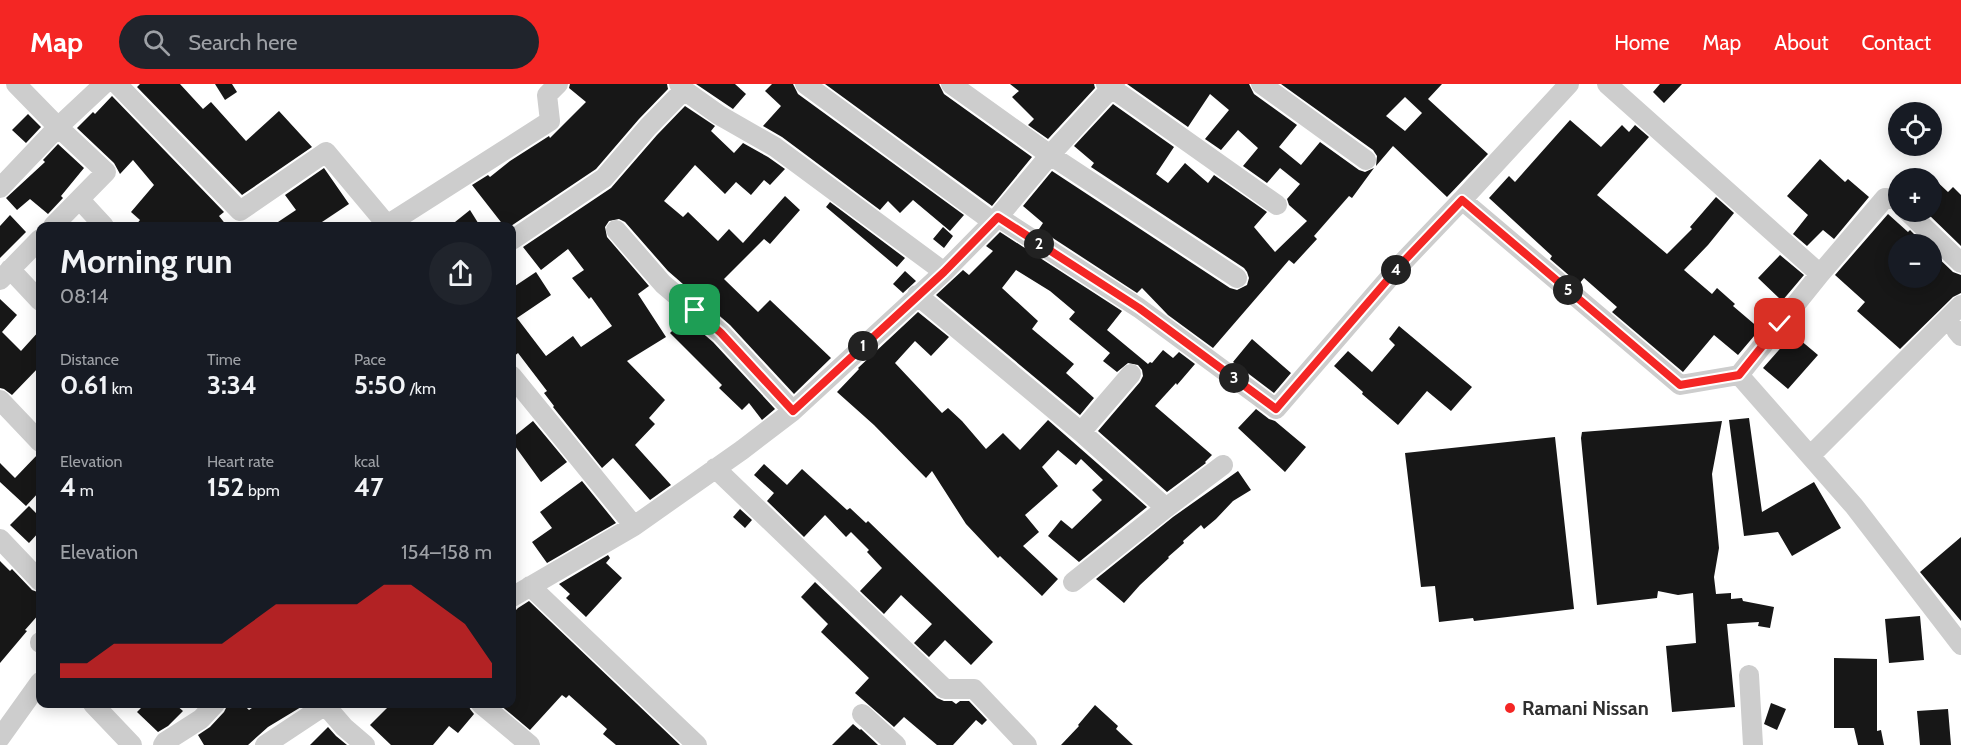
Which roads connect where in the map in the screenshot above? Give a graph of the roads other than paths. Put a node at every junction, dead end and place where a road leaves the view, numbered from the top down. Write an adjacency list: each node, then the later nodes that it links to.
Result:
1 (16, 84): 12 (street)
2 (105, 84): 12 (street)
3 (117, 84): 23 (street)
4 (558, 84): 24 (street)
5 (805, 84): 20 (street)
6 (951, 84): 13 (street)
7 (1261, 84): 14 (street)
8 (1569, 84): 18 (street)
9 (1607, 84): 32 (street)
10 (1110, 85): 13 (street); 19 (street)
11 (682, 86): 27 (street); 30 (street)
12 (58, 127): 15 (street); 17 (street)
13 (1050, 155): 20 (street); 33 (street)
14 (1366, 160)
15 (0, 188)
16 (1888, 198): 32 (street)
17 (80, 200): 21 (street); 22 (street)
18 (1462, 200): 20 (street); 38 (street)
19 (1277, 205)
20 (995, 220): 30 (street)
21 (57, 222)
22 (100, 222)
23 (385, 222)
24 (394, 222)
25 (1918, 222): 29 (street)
26 (616, 230): 41 (street)
27 (516, 237)
28 (36, 243): 31 (street)
29 (1961, 263)
30 (944, 272): 34 (street)
31 (5, 274): 35 (street)
32 (1820, 274): 38 (street)
33 (1237, 278)
34 (917, 295): 41 (street); 42 (street)
35 (36, 298)
36 (1961, 305): 44 (street)
37 (1131, 374): 42 (street)
38 (1739, 375): 44 (street)
39 (516, 380): 48 (street)
40 (0, 400): 43 (street)
41 (793, 411): 46 (street)
42 (1081, 432): 47 (street)
43 (36, 438)
44 (1810, 455): 54 (street)
45 (1223, 465): 47 (street)
46 (715, 468): 48 (street); 71 (street)
47 (1166, 507): 51 (street)
48 (634, 526): 52 (street)
49 (0, 539): 50 (street)
50 (36, 577)
51 (1073, 582)
52 (530, 586): 53 (street); 69 (street)
53 (516, 595)
54 (1961, 645)
55 (1749, 675): 72 (street)
56 (36, 688): 63 (street)
57 (97, 708): 64 (street)
58 (211, 708): 65 (street)
59 (320, 708): 66 (street)
60 (329, 708): 67 (street)
61 (486, 708): 68 (street)
62 (862, 714): 70 (street)
63 (0, 738)
64 (132, 745)
65 (163, 745)
66 (265, 745)
67 (365, 745)
68 (530, 745)
69 (697, 745)
70 (896, 745)
71 (1027, 745)
72 (1753, 745)

